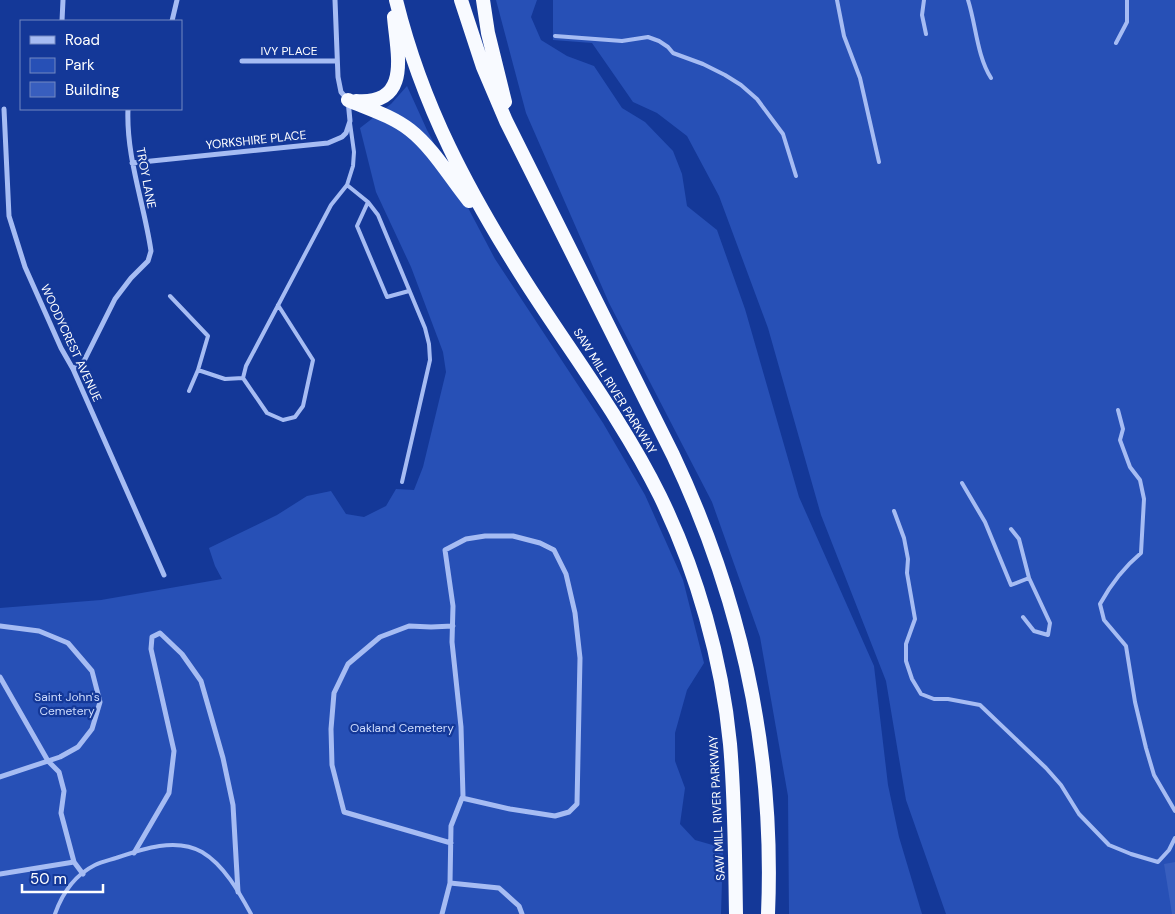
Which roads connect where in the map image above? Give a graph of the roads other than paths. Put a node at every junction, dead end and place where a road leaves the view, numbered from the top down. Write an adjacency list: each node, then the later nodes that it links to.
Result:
1 (63, 0): 12 (street)
2 (177, 0): 13 (street)
3 (335, 0): 18 (street)
4 (392, 0): 20 (highway)
5 (396, 0): 31 (highway, SAW MILL RIVER PARKWAY)
6 (461, 0): 24 (highway, SAW MILL RIVER PARKWAY)
7 (484, 0): 24 (highway)
8 (837, 0): 25 (lane)
9 (924, 0): 14 (lane)
10 (968, 0): 19 (lane)
11 (1127, 0): 16 (lane)
12 (62, 20)
13 (172, 20)
14 (926, 34)
15 (555, 36): 28 (lane)
16 (1116, 43)
17 (242, 61): 18 (street, IVY PLACE)
18 (336, 61): 20 (street)
19 (990, 78)
20 (348, 100): 23 (street); 31 (highway)
21 (4, 109): 26 (street, WOODYCREST AVENUE)
22 (128, 110): 27 (street, TROY LANE)
23 (350, 121): 27 (street, YORKSHIRE PLACE); 29 (lane)
24 (514, 139): 67 (highway, SAW MILL RIVER PARKWAY)
25 (879, 162)
26 (3, 163): 35 (street, WOODYCREST AVENUE)
27 (132, 163): 35 (street, TROY LANE)
28 (796, 176)
29 (347, 185): 30 (lane); 34 (lane)
30 (368, 202): 32 (lane); 32 (lane)
31 (508, 252): 66 (highway, SAW MILL RIVER PARKWAY)
32 (409, 290): 40 (lane)
33 (170, 296): 36 (lane)
34 (278, 305): 37 (lane); 37 (lane)
35 (73, 369): 44 (street, WOODYCREST AVENUE)
36 (198, 370): 37 (lane); 38 (lane)
37 (243, 378)
38 (189, 391)
39 (1118, 410): 53 (lane)
40 (402, 482)
41 (962, 483): 45 (lane)
42 (894, 511): 54 (lane)
43 (1011, 529): 45 (lane)
44 (164, 575)
45 (1029, 578): 46 (lane)
46 (1023, 617)
47 (0, 626): 50 (street)
48 (453, 626): 52 (street); 52 (street); 55 (street)
49 (0, 677): 50 (street)
50 (48, 761): 51 (street); 57 (street)
51 (0, 778)
52 (462, 798): 55 (street)
53 (1175, 811)
54 (1175, 838)
55 (451, 843): 60 (street)
56 (134, 853): 59 (lane); 61 (lane); 61 (street)
57 (74, 862): 58 (street); 59 (street)
58 (0, 874)
59 (83, 874): 62 (lane)
60 (450, 883): 64 (street); 65 (street)
61 (238, 892): 63 (lane)
62 (55, 914)
63 (251, 914)
64 (442, 914)
65 (522, 914)
66 (736, 914)
67 (768, 914)

